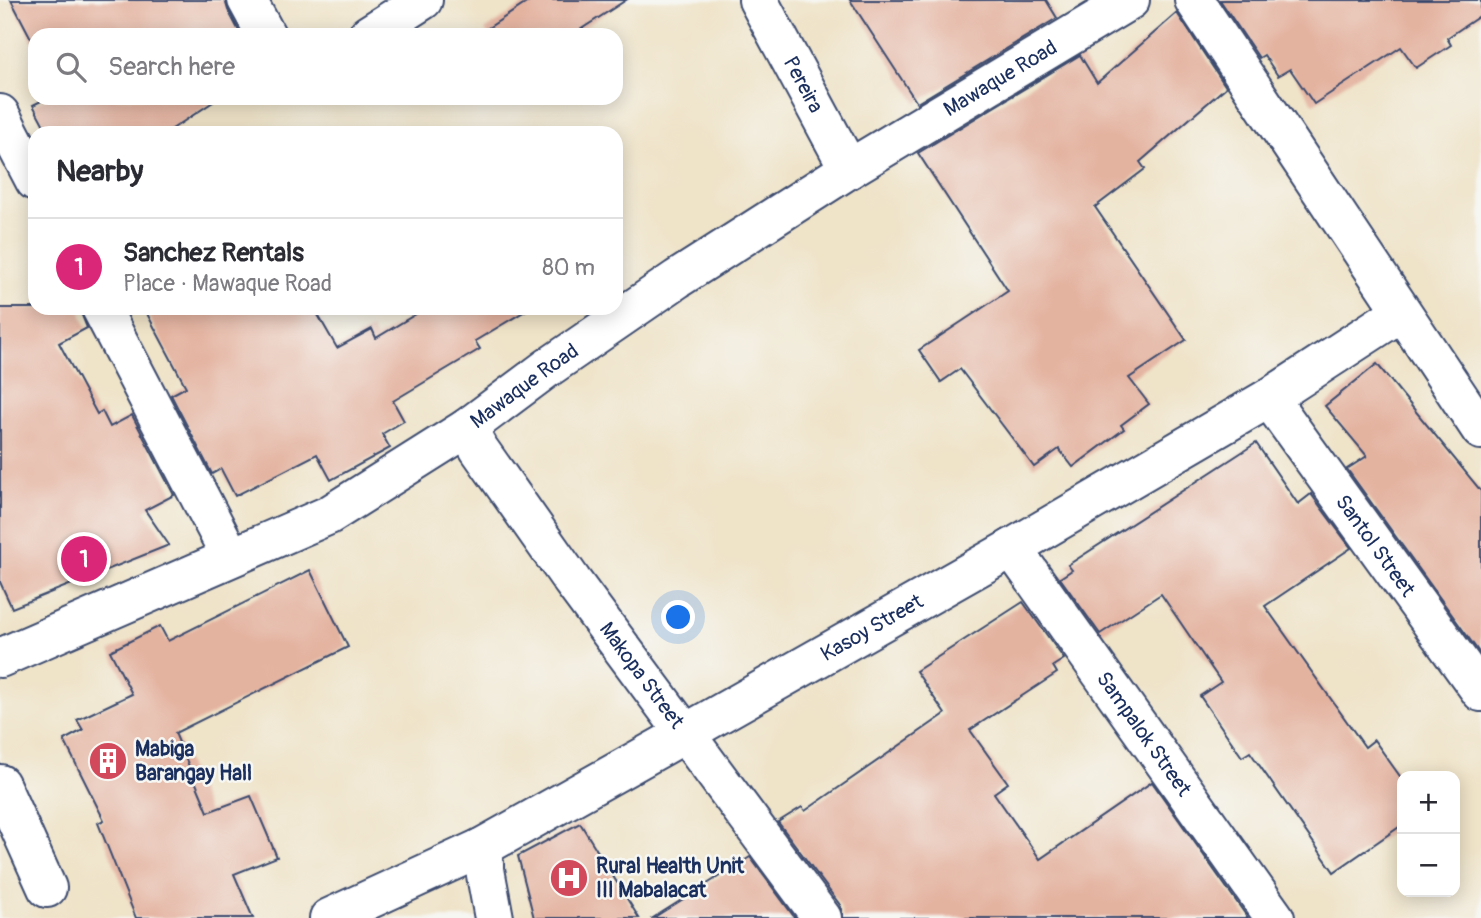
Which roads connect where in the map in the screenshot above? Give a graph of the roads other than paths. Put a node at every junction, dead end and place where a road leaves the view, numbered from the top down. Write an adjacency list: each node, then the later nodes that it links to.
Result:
1 (247, 0): 6 (street)
2 (423, 0): 7 (street)
3 (758, 0): 10 (street, Pereira)
4 (1130, 0): 10 (street, Mawaque Road)
5 (1194, 0): 11 (street)
6 (262, 28)
7 (379, 28)
8 (0, 114): 9 (street)
9 (28, 168)
10 (849, 169): 14 (street, Mawaque Road)
11 (1401, 312): 13 (street, Kasoy Street); 15 (street)
12 (105, 315): 17 (street)
13 (1269, 398): 16 (street, Kasoy Street); 19 (street, Santol Street)
14 (467, 428): 17 (street, Mawaque Road); 20 (street, Makopa Street)
15 (1481, 430)
16 (1012, 548): 20 (street, Kasoy Street); 27 (street, Sampalok Street)
17 (231, 557): 18 (street, Mawaque Road)
18 (0, 658)
19 (1481, 692)
20 (685, 733): 22 (street, Kasoy Street); 26 (street, Makopa Street)
21 (0, 784): 23 (street)
22 (481, 848): 24 (street, Kasoy Street); 25 (street)
23 (47, 888)
24 (329, 918)
25 (494, 918)
26 (822, 918)
27 (1275, 918)

